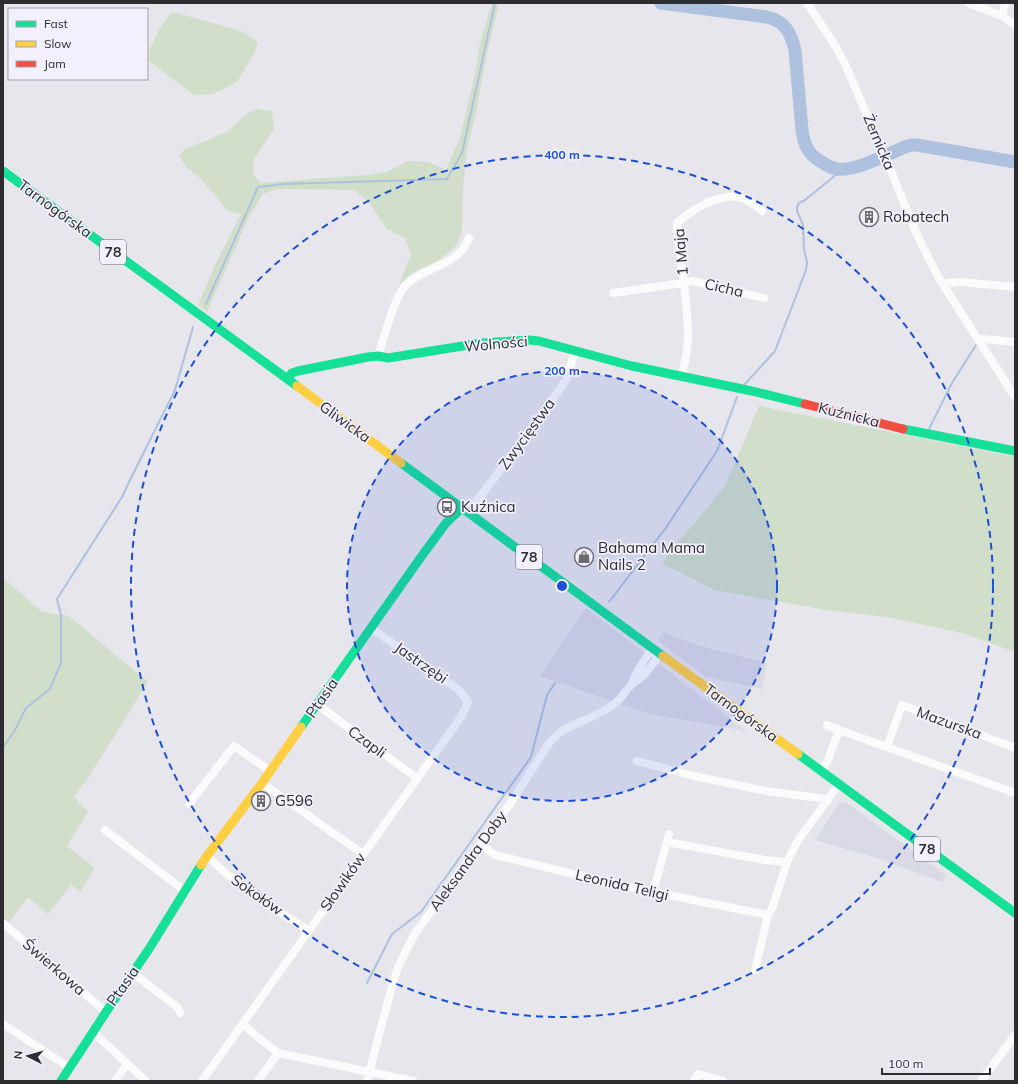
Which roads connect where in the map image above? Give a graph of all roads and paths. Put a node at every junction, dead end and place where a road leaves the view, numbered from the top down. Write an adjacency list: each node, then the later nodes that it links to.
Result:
1 (807, 3): 10 (street, Żernicka)
2 (969, 3): 4 (street)
3 (1005, 3): 4 (street)
4 (1002, 16): 5 (street)
5 (1015, 25)
6 (3, 171): 14 (street, Tarnogórska / 78)
7 (762, 211): 9 (street, 1 Maja)
8 (469, 238): 18 (street)
9 (684, 283): 12 (street, Cicha); 13 (street, Cicha); 19 (street, 1 Maja)
10 (944, 285): 11 (street); 15 (street, Żernicka)
11 (1015, 287)
12 (613, 293)
13 (764, 298)
14 (223, 332): 20 (street, Gliwicka / 78)
15 (979, 340): 16 (street); 21 (street, Żernicka)
16 (1015, 342)
17 (575, 351): 18 (street, Wolności); 19 (street, Wolności); 23 (street, Zwycięstwa)
18 (378, 356): 20 (street, Wolności)
19 (682, 377): 22 (street, Kuźnicka)
20 (286, 379): 23 (street, Gliwicka / 78)
21 (1015, 397)
22 (1015, 451)
23 (465, 510): 24 (street, Ptasia); 25 (street, Tarnogórska / 78)
24 (371, 628): 26 (street, Jastrzębi); 27 (street, Ptasia)
25 (656, 651): 34 (street, Tarnogórska / 78); 44 (street, Aleksandra Doby)
26 (468, 702): 35 (street, Słowików)
27 (317, 704): 33 (street, Ptasia); 35 (street, Czapli)
28 (827, 725): 29 (street)
29 (839, 730): 30 (street); 34 (street)
30 (887, 747): 31 (street, Mazurska); 38 (street)
31 (1015, 748)
32 (637, 761): 39 (street)
33 (270, 771): 36 (street, Ptasia); 40 (street)
34 (821, 771): 37 (street, Tarnogórska / 78)
35 (417, 778): 45 (street, Słowików)
36 (262, 783): 45 (street); 46 (street, Ptasia)
37 (839, 784): 39 (street); 50 (street, Tarnogórska / 78)
38 (1015, 793)
39 (828, 800): 47 (street)
40 (189, 804)
41 (105, 830): 48 (street)
42 (669, 834): 43 (street)
43 (667, 842): 47 (street); 49 (street)
44 (480, 844): 49 (street, Leonida Teligi); 65 (street, Aleksandra Doby)
45 (363, 854): 53 (street, Słowików)
46 (207, 856): 48 (street, Ptasia); 53 (street, Sokołów)
47 (787, 862): 51 (street)
48 (186, 892): 55 (street, Ptasia)
49 (653, 892): 51 (street, Leonida Teligi)
50 (1015, 914)
51 (768, 915): 54 (street)
52 (3, 923): 56 (street, Świerkowa)
53 (309, 931): 59 (street, Słowików)
54 (755, 970)
55 (133, 973): 56 (street, Ptasia); 57 (street)
56 (106, 1012): 60 (street, Ptasia)
57 (180, 1013)
58 (3, 1024): 64 (street)
59 (243, 1025): 62 (street); 69 (street, Słowików)
60 (93, 1032): 63 (street); 64 (street, Ptasia)
61 (1015, 1035): 75 (street)
62 (278, 1052): 65 (street); 70 (street)
63 (127, 1064): 67 (street); 68 (street)
64 (70, 1068): 66 (street, Ptasia)
65 (370, 1072): 71 (street, Aleksandra Doby); 72 (street)
66 (61, 1081)
67 (115, 1081)
68 (146, 1081)
69 (202, 1081)
70 (258, 1081)
71 (367, 1081)
72 (413, 1081)
73 (694, 1081): 74 (street)
74 (723, 1081)
75 (981, 1081)

